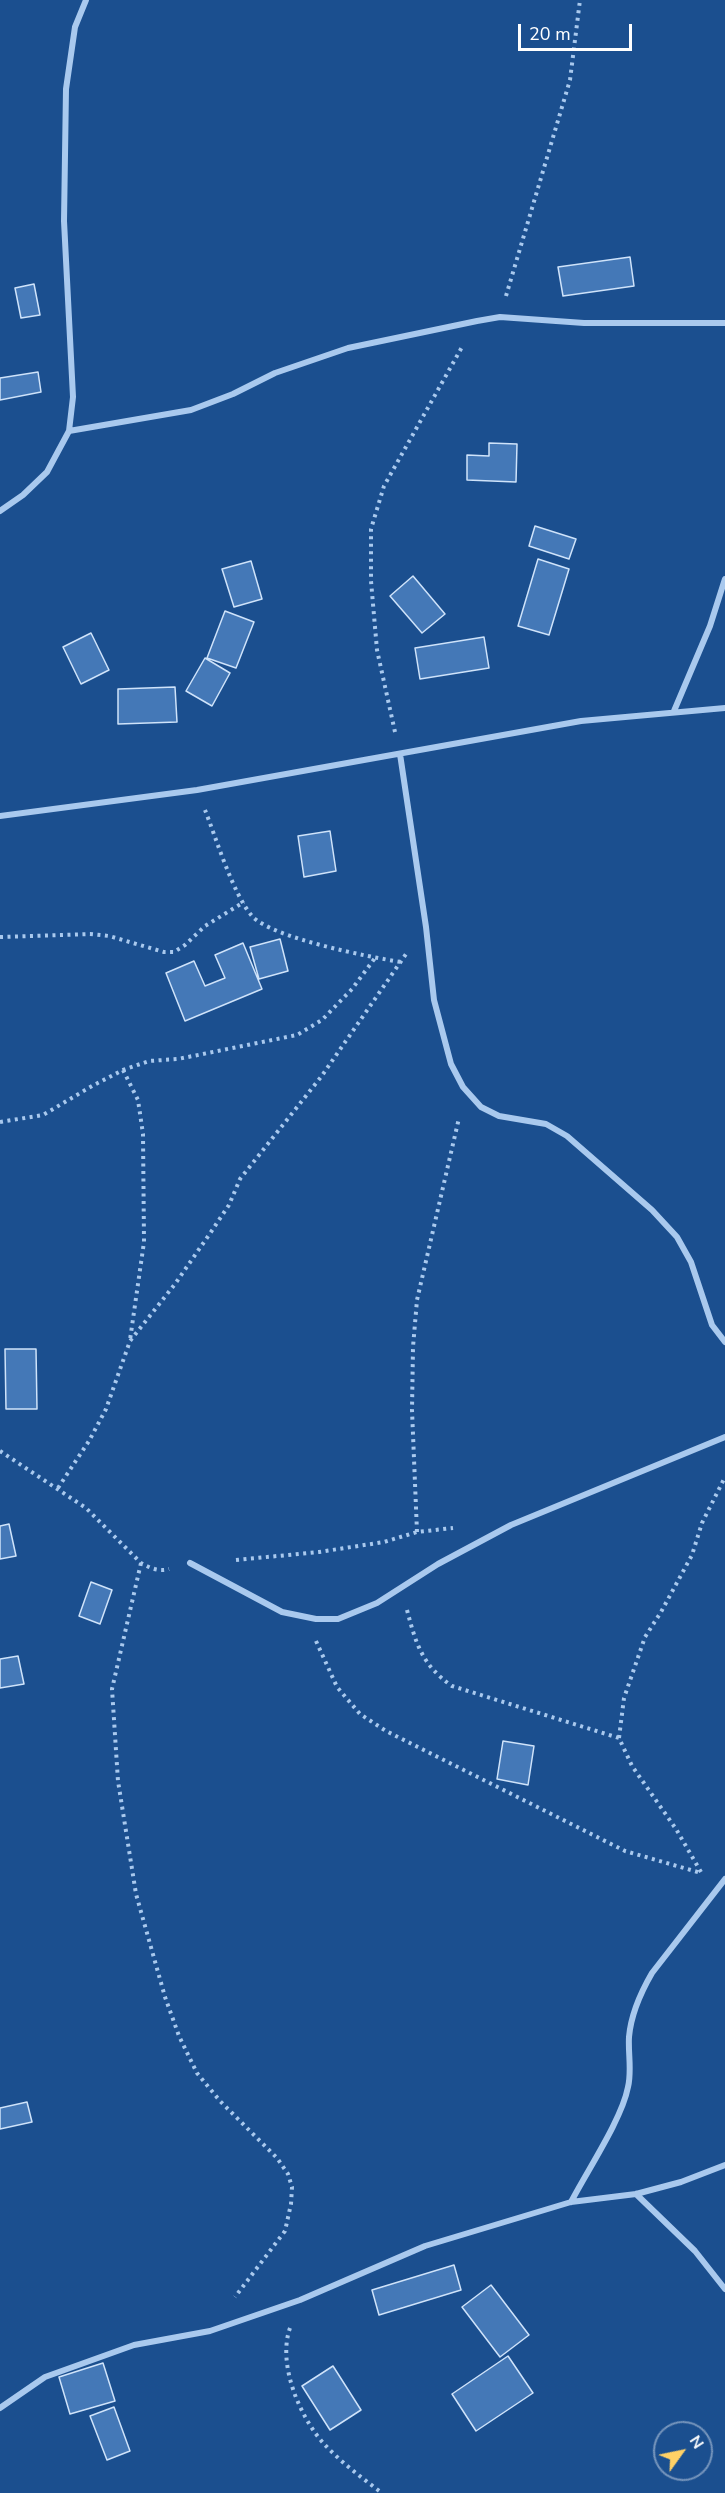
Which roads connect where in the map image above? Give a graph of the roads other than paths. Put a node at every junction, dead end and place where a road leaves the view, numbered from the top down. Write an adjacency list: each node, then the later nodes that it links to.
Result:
1 (86, 0): 3 (street)
2 (725, 323): 3 (street)
3 (69, 431): 4 (street)
4 (0, 512)
5 (725, 579): 7 (street)
6 (725, 708): 7 (street)
7 (674, 711): 8 (street)
8 (400, 754): 9 (street); 10 (street)
9 (0, 816)
10 (725, 1342)
11 (725, 1437): 12 (street)
12 (190, 1563)
13 (725, 1879): 16 (street)
14 (725, 2165): 15 (street)
15 (636, 2194): 16 (street); 17 (street)
16 (571, 2202): 18 (street)
17 (725, 2289)
18 (0, 2408)

